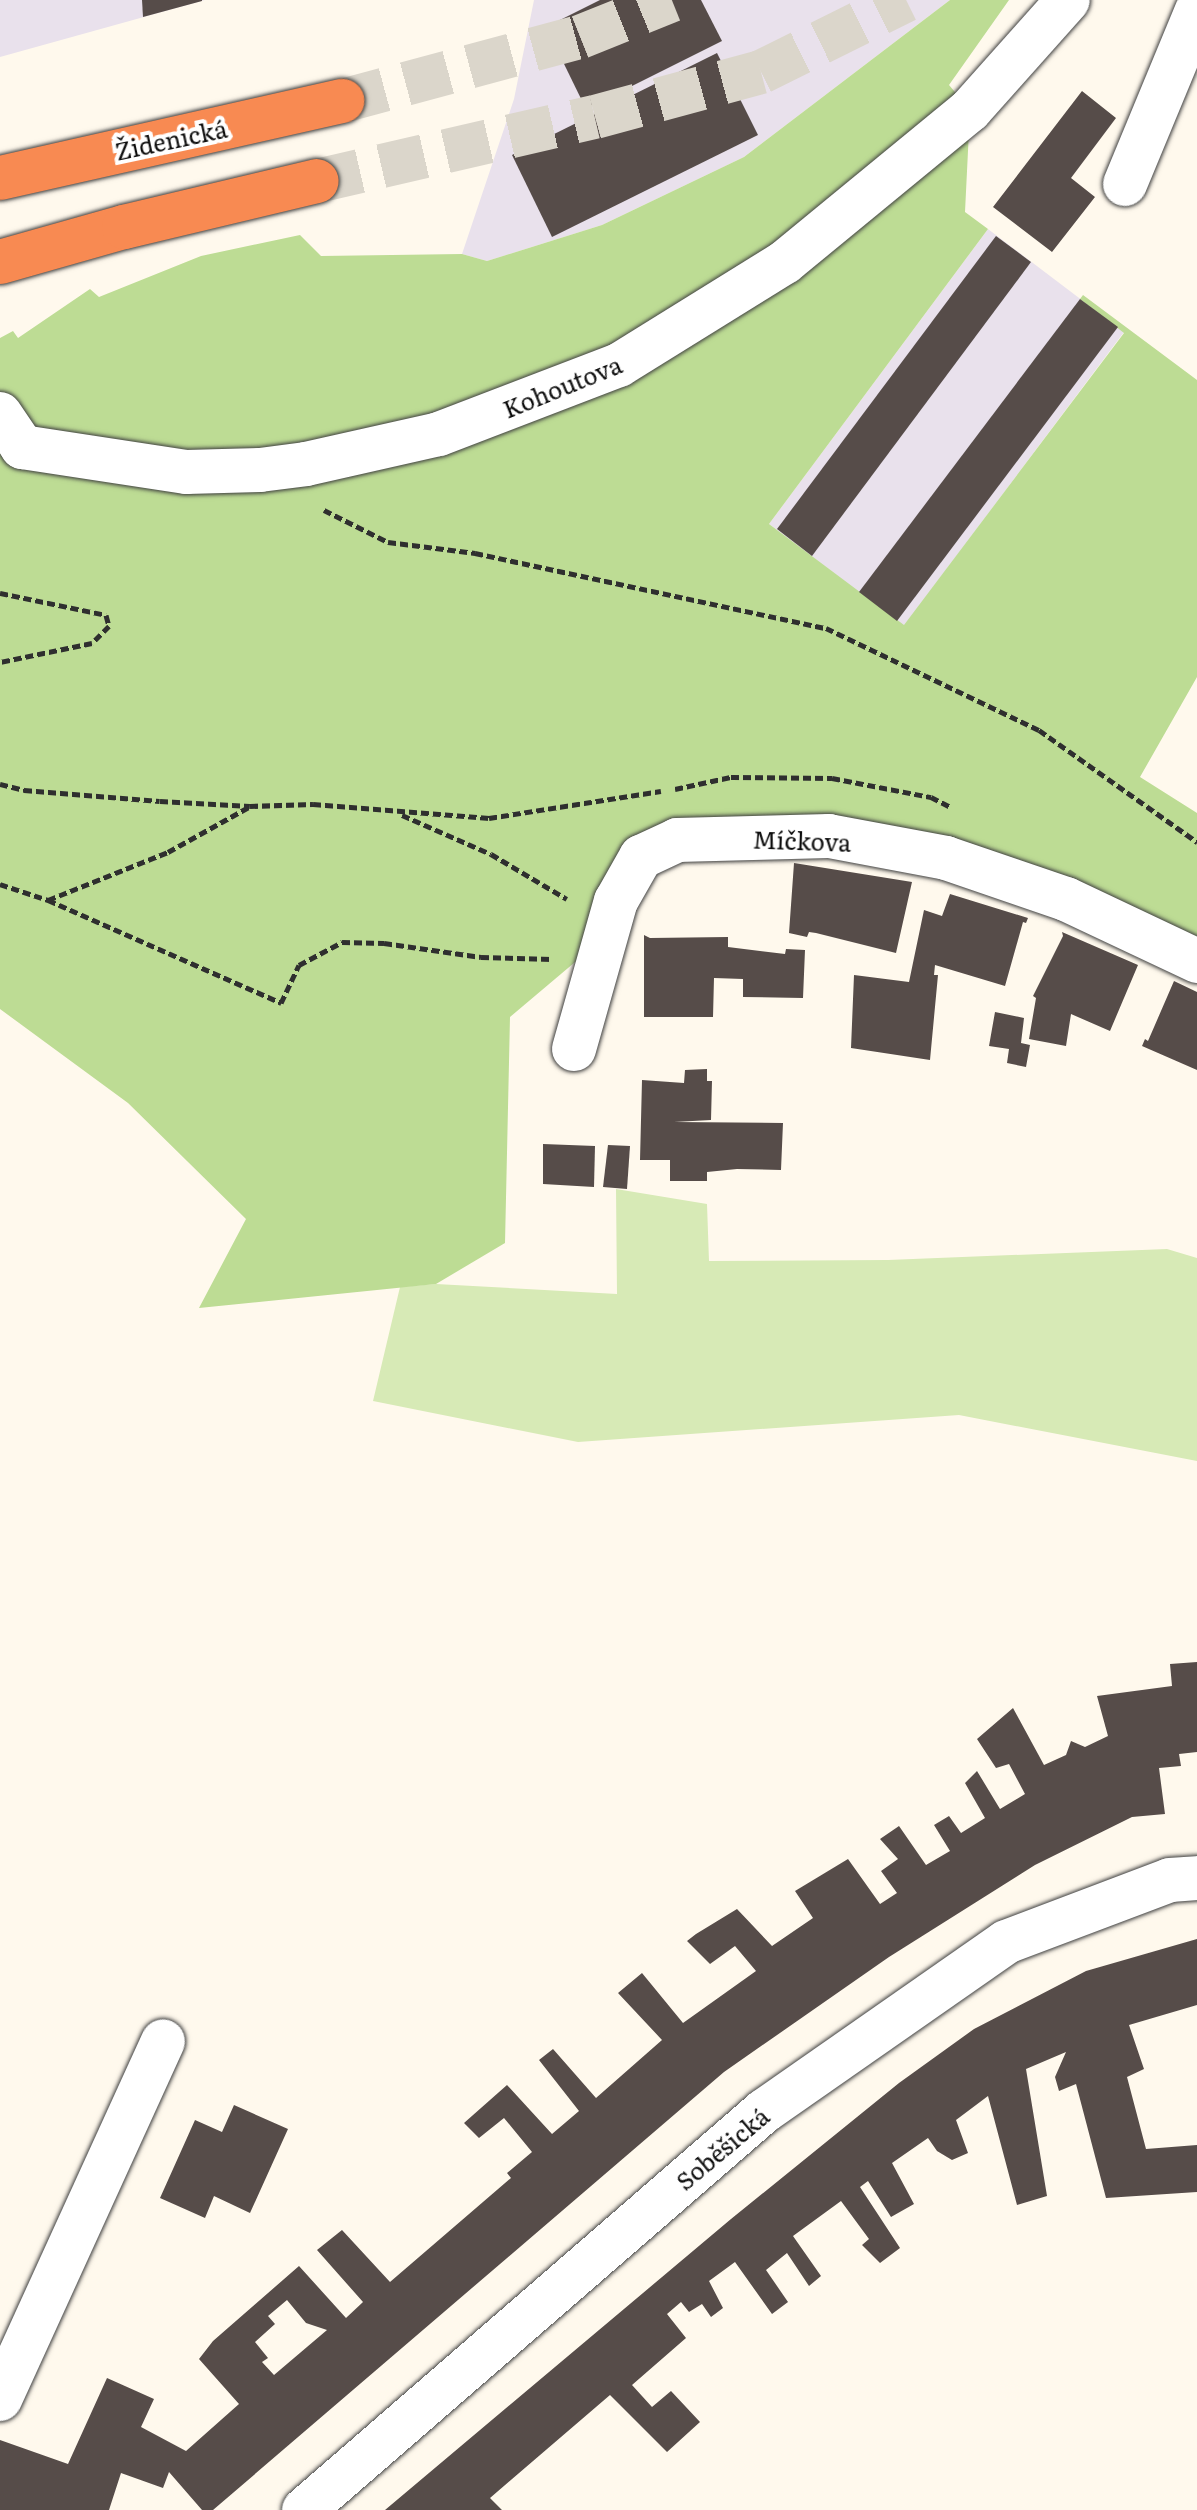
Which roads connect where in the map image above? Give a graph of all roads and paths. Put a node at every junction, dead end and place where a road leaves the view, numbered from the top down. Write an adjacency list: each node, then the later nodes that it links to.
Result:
1 (1068, 0): 9 (street, Kohoutova)
2 (1197, 10): 6 (street)
3 (342, 101): 4 (highway, Židenická)
4 (0, 178)
5 (317, 181): 7 (highway)
6 (1125, 184)
7 (0, 262)
8 (0, 414): 9 (street, Kohoutova)
9 (306, 464): 14 (path)
10 (0, 593): 11 (path)
11 (0, 662)
12 (0, 784): 16 (path)
13 (397, 813): 17 (path)
14 (1197, 842)
15 (0, 884): 16 (path)
16 (48, 900): 17 (path)
17 (605, 945): 18 (street, Míčkova); 19 (street, Míčkova)
18 (1197, 961)
19 (574, 1049)
20 (1197, 1878): 23 (street, Soběšická)
21 (163, 2041): 22 (street)
22 (0, 2399)
23 (304, 2510)

